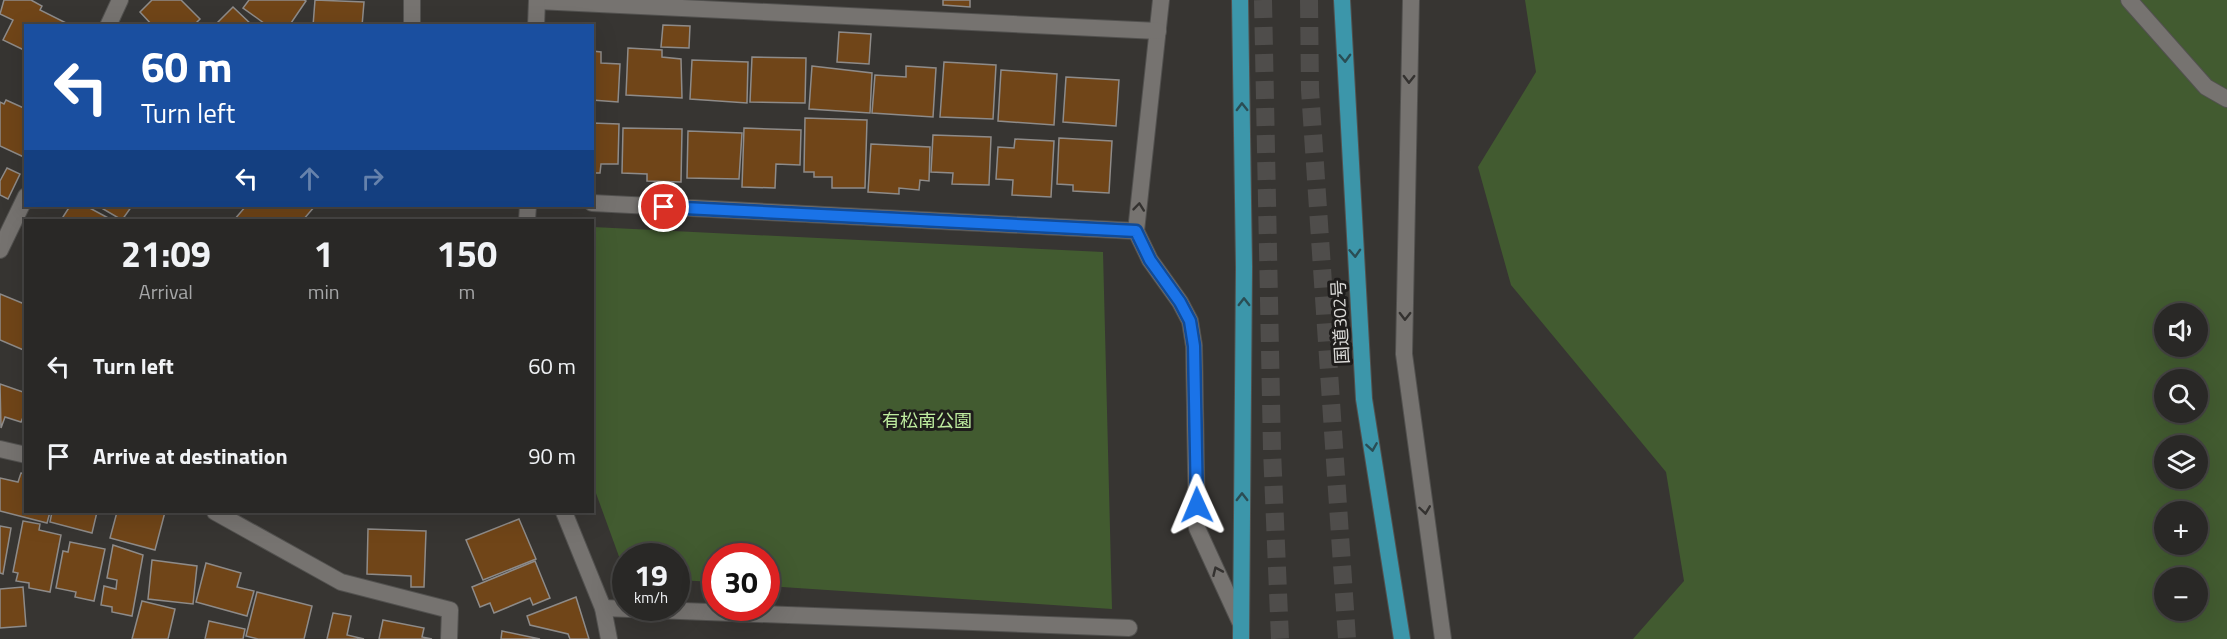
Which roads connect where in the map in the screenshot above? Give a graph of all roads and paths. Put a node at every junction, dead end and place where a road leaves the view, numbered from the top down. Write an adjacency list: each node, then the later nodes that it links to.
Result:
1 (120, 0): 9 (street)
2 (412, 0): 10 (street)
3 (1161, 0): 12 (street)
4 (1240, 0): 24 (highway, one-way to 4)
5 (1342, 0): 27 (highway, 国道302号, one-way to 27)
6 (1411, 0): 28 (street, one-way to 28)
7 (2129, 0): 13 (street)
8 (537, 1): 11 (street); 12 (street)
9 (109, 24)
10 (412, 24)
11 (536, 24)
12 (1158, 32): 16 (street, one-way to 12)
13 (2227, 99)
14 (24, 200): 17 (street)
15 (594, 203): 16 (street)
16 (1136, 231): 24 (street, one-way to 16)
17 (0, 250)
18 (0, 449): 19 (street)
19 (24, 455)
20 (217, 513): 25 (street)
21 (564, 513): 22 (street)
22 (603, 608): 23 (street); 26 (street)
23 (1129, 628)
24 (1241, 632)
25 (448, 639)
26 (609, 639)
27 (1402, 639)
28 (1443, 639)

